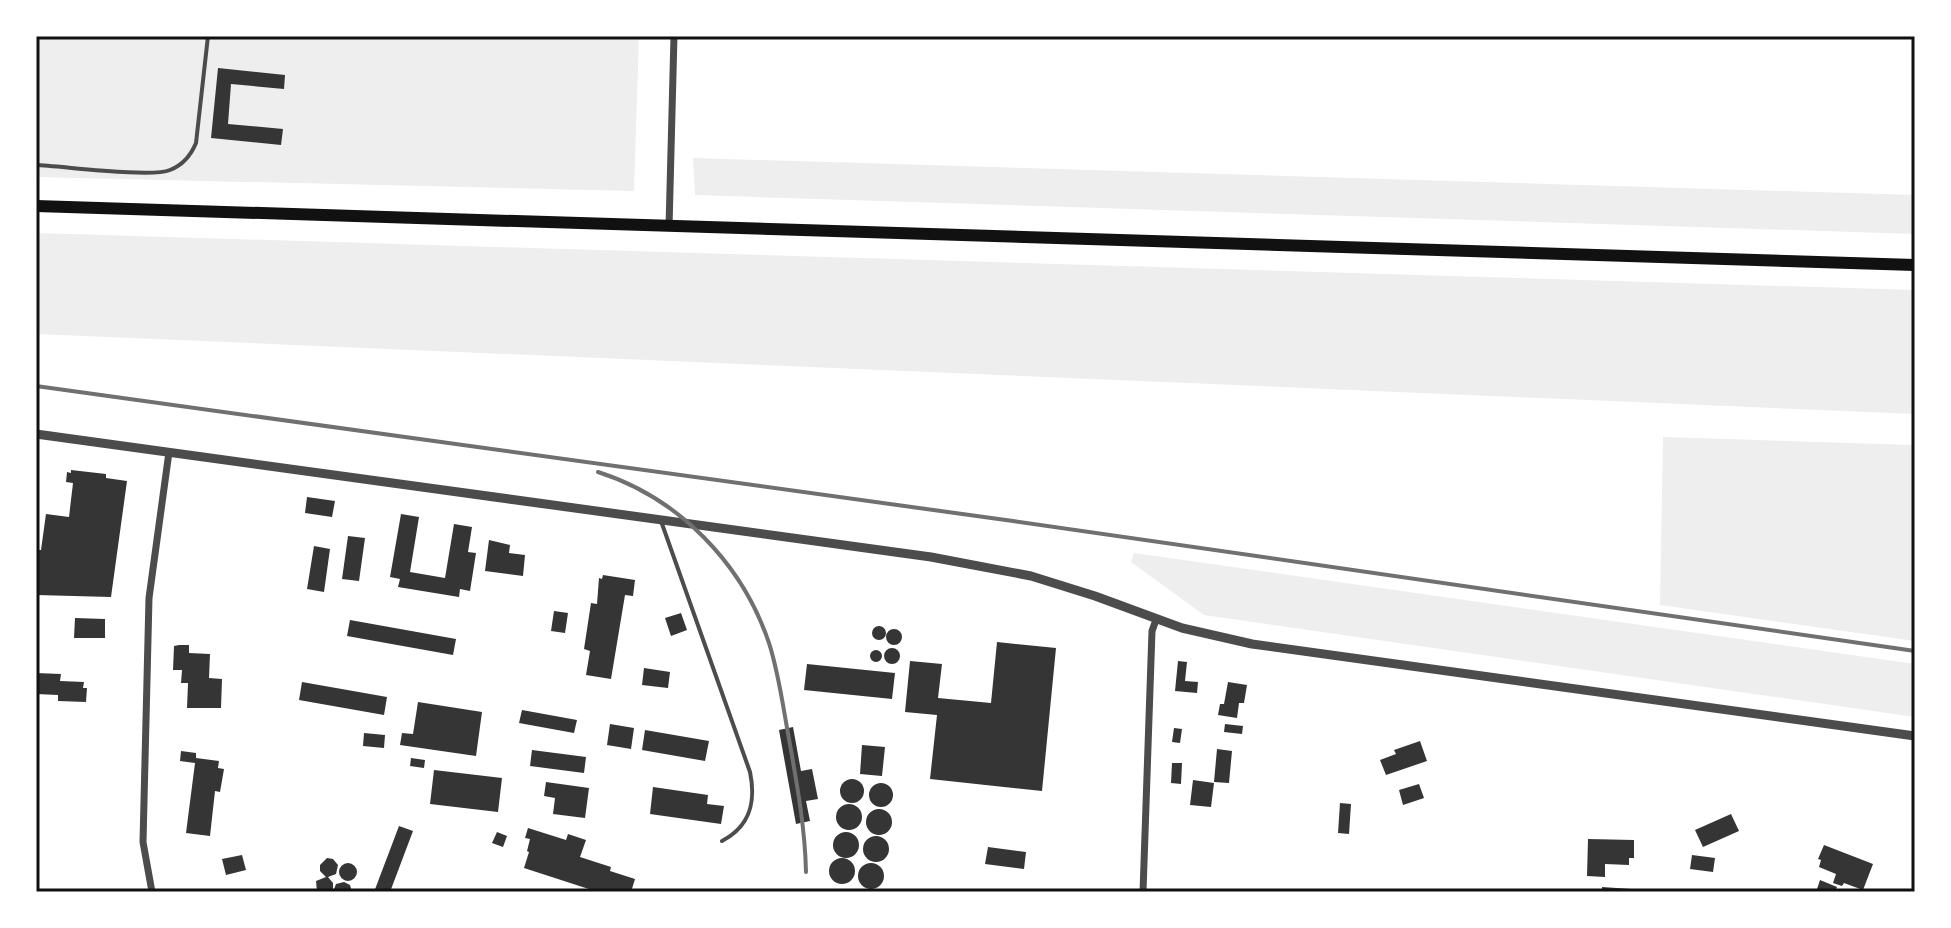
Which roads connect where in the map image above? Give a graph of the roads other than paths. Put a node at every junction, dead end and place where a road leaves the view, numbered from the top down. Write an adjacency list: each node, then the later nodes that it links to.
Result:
1 (208, 36): 3 (lane)
2 (674, 36): 5 (street)
3 (36, 165)
4 (36, 206): 5 (highway)
5 (669, 227): 6 (highway)
6 (1915, 265)
7 (36, 434): 8 (street)
8 (169, 452): 9 (street); 13 (street)
9 (661, 521): 10 (street); 12 (lane)
10 (1156, 620): 11 (street); 14 (street)
11 (1915, 736)
12 (722, 841)
13 (152, 892)
14 (1143, 892)

